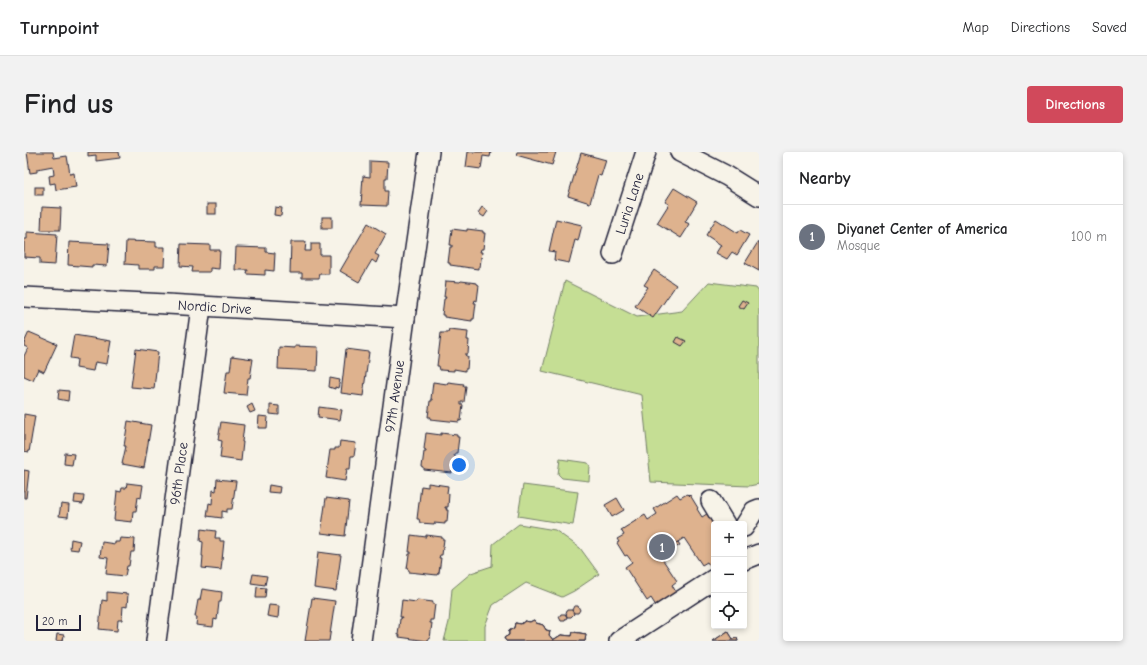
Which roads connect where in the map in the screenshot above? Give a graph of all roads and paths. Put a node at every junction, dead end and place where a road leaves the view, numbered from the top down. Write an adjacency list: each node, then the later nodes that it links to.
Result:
1 (429, 152): 8 (street, 97th Avenue)
2 (646, 152): 5 (street, Luria Lane)
3 (680, 152): 4 (street)
4 (759, 196)
5 (613, 254)
6 (24, 297): 7 (street, Nordic Drive)
7 (201, 306): 8 (street, Nordic Drive); 14 (street, 96th Place)
8 (405, 318): 15 (street, 97th Avenue)
9 (711, 501): 11 (street)
10 (759, 509): 12 (street)
11 (723, 521)
12 (747, 522)
13 (711, 581): 16 (street)
14 (156, 641)
15 (362, 641)
16 (619, 641)

